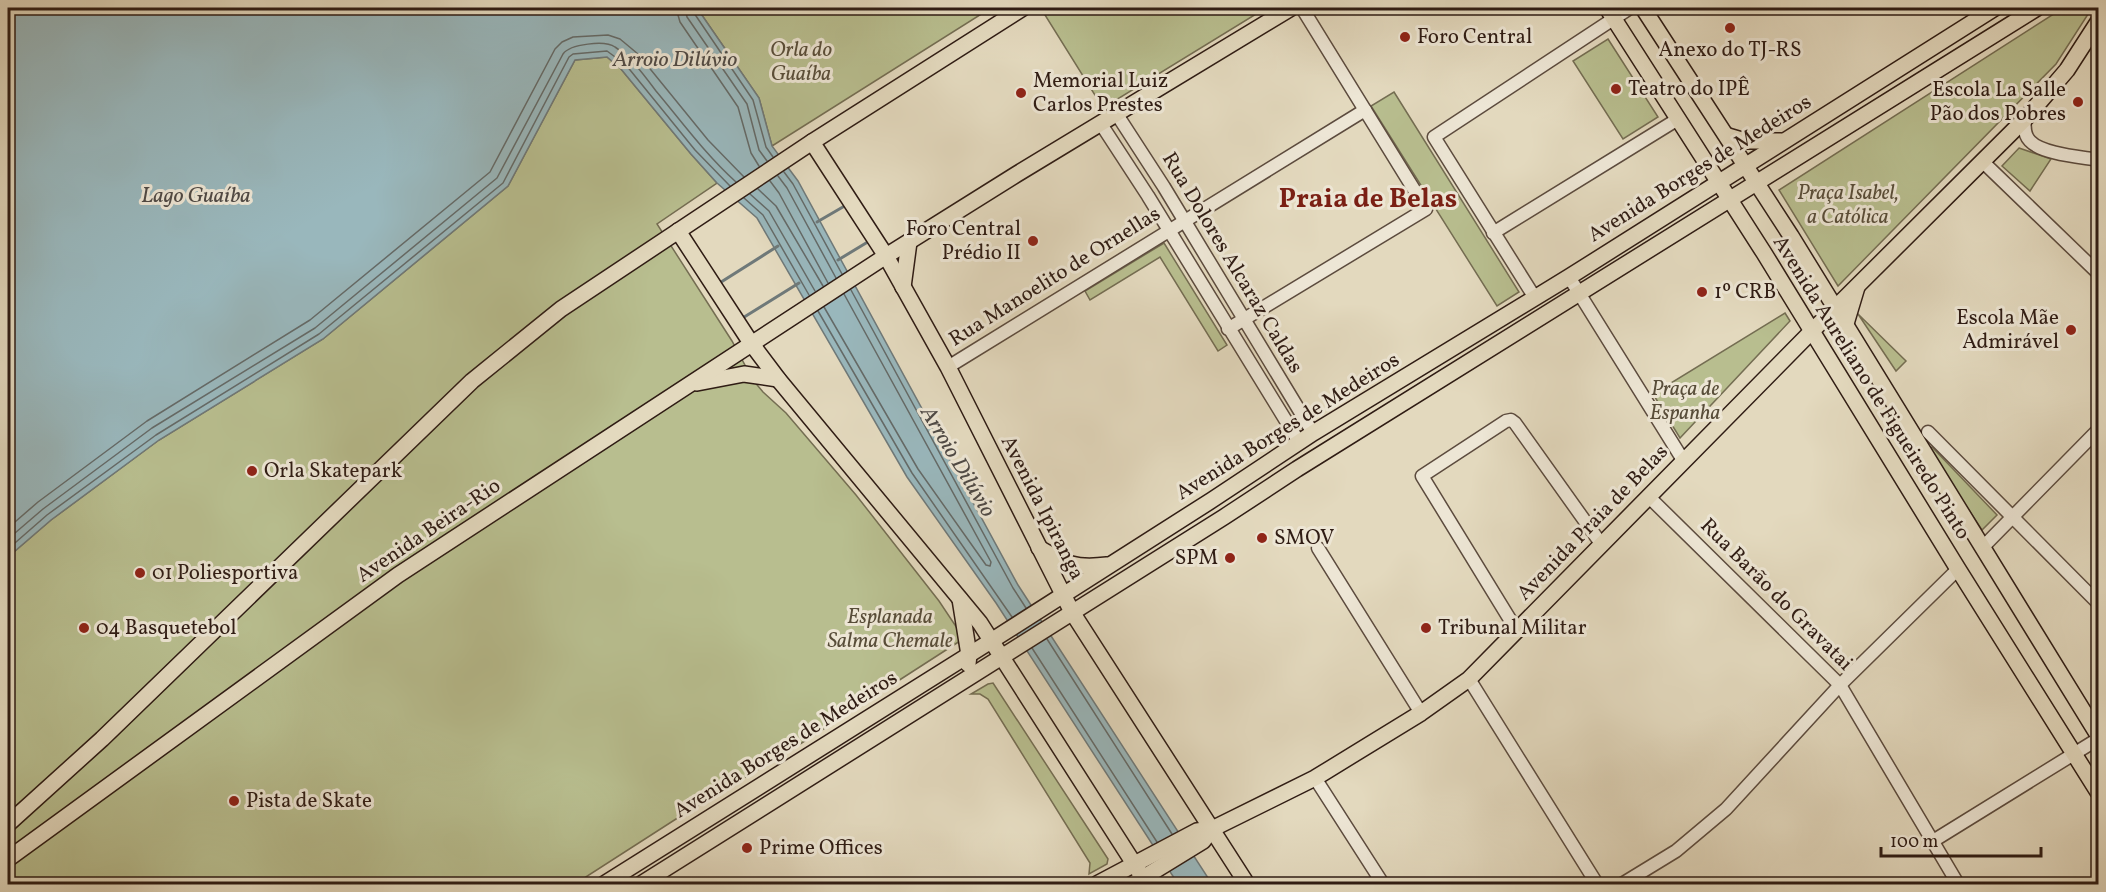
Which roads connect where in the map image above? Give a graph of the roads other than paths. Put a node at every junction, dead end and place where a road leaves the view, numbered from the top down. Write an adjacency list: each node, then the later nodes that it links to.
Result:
1 (1023, 8): 17 (main road)
2 (1291, 8): 11 (main road, Avenida Beira-Rio)
3 (1302, 8): 10 (street)
4 (1630, 8): 8 (street)
5 (1643, 8): 15 (main road, Avenida Aureliano de Figueiredo Pinto)
6 (1995, 8): 16 (main road, Avenida Borges de Medeiros)
7 (2037, 8): 22 (main road, Avenida Borges de Medeiros)
8 (1610, 13): 12 (main road, Avenida Aureliano de Figueiredo Pinto); 29 (street)
9 (2098, 21): 13 (main road, Avenida Praia de Belas)
10 (1365, 110): 26 (street, Rua Manoelito de Ornellas); 39 (street)
11 (1116, 114): 14 (main road, Avenida Beira-Rio); 23 (street, Rua Dolores Alcaraz Caldas)
12 (1678, 119): 21 (main road, Avenida Aureliano de Figueiredo Pinto); 29 (street)
13 (2025, 119): 18 (street); 19 (main road, Avenida Praia de Belas)
14 (1101, 124): 24 (street, Rua Dolores Alcaraz Caldas); 30 (main road, Avenida Beira-Rio)
15 (1728, 136): 16 (main road); 20 (main road, Avenida Aureliano de Figueiredo Pinto)
16 (1783, 141): 20 (main road, Avenida Borges de Medeiros)
17 (812, 142): 28 (main road); 31 (main road, Avenida Ipiranga)
18 (2098, 160)
19 (1983, 161): 32 (street); 34 (main road, Avenida Praia de Belas)
20 (1746, 166): 21 (main road, Avenida Borges de Medeiros); 22 (main road, Avenida Aureliano de Figueiredo Pinto)
21 (1719, 183): 25 (main road, Avenida Aureliano de Figueiredo Pinto); 33 (main road, Avenida Borges de Medeiros)
22 (1757, 183): 25 (main road, Avenida Borges de Medeiros); 38 (main road, Avenida Aureliano de Figueiredo Pinto)
23 (1164, 187): 24 (street); 26 (street, Rua Dolores Alcaraz Caldas)
24 (1148, 196): 27 (street, Rua Dolores Alcaraz Caldas)
25 (1730, 199): 36 (main road, Avenida Borges de Medeiros); 42 (main road, Avenida Aureliano de Figueiredo Pinto)
26 (1183, 221): 27 (street, Rua Manoelito de Ornellas); 39 (street, Rua Dolores Alcaraz Caldas)
27 (1169, 230): 41 (street, Rua Dolores Alcaraz Caldas); 44 (street, Rua Manoelito de Ornellas)
28 (678, 231): 43 (main road); 77 (main road)
29 (1493, 232): 37 (street)
30 (909, 242): 31 (main road, Avenida Beira-Rio); 35 (main road)
31 (886, 256): 35 (main road, Avenida Ipiranga); 43 (main road, Avenida Beira-Rio)
32 (2098, 273)
33 (1569, 277): 36 (street); 37 (main road, Avenida Borges de Medeiros)
34 (1857, 285): 38 (main road, Avenida Praia de Belas); 40 (main road)
35 (903, 287): 44 (main road, Avenida Ipiranga)
36 (1579, 293): 51 (street); 52 (main road, Avenida Borges de Medeiros)
37 (1534, 298): 49 (main road, Avenida Borges de Medeiros)
38 (1835, 308): 40 (main road, Avenida Aureliano de Figueiredo Pinto); 42 (main road, Avenida Praia de Belas)
39 (1243, 320): 41 (street); 49 (street, Rua Dolores Alcaraz Caldas)
40 (1845, 327): 56 (main road, Avenida Aureliano de Figueiredo Pinto)
41 (1228, 329): 50 (street, Rua Dolores Alcaraz Caldas)
42 (1812, 331): 51 (main road, Avenida Praia de Belas); 60 (main road, Avenida Aureliano de Figueiredo Pinto)
43 (751, 343): 45 (main road); 46 (main road, Avenida Beira-Rio)
44 (948, 367): 57 (main road, Avenida Ipiranga)
45 (777, 379): 46 (main road); 62 (main road)
46 (688, 385): 80 (main road, Avenida Beira-Rio)
47 (2098, 430): 54 (street)
48 (1928, 432): 54 (street)
49 (1313, 433): 50 (main road, Avenida Borges de Medeiros)
50 (1299, 442): 52 (main road); 59 (main road, Avenida Borges de Medeiros)
51 (1683, 460): 53 (main road, Avenida Praia de Belas)
52 (1297, 469): 64 (main road, Avenida Borges de Medeiros)
53 (1648, 496): 55 (main road, Avenida Praia de Belas); 71 (street, Rua Barão do Gravatai)
54 (2014, 516): 56 (street); 63 (street)
55 (1602, 545): 65 (main road, Avenida Praia de Belas); 65 (street)
56 (1983, 547): 73 (main road, Avenida Aureliano de Figueiredo Pinto)
57 (1038, 548): 59 (main road); 61 (main road, Avenida Ipiranga)
58 (1318, 548): 72 (street)
59 (1110, 565): 61 (main road, Avenida Borges de Medeiros)
60 (1958, 569): 71 (street); 74 (main road, Avenida Aureliano de Figueiredo Pinto)
61 (1062, 595): 64 (main road, Avenida Ipiranga); 66 (main road, Avenida Borges de Medeiros)
62 (960, 599): 66 (main road); 67 (main road)
63 (2098, 603)
64 (1065, 616): 68 (main road, Avenida Borges de Medeiros); 78 (main road, Avenida Ipiranga)
65 (1517, 631): 70 (main road, Avenida Praia de Belas)
66 (991, 641): 67 (main road, Avenida Borges de Medeiros); 68 (main road)
67 (969, 655): 69 (main road); 82 (main road, Avenida Borges de Medeiros)
68 (1001, 657): 69 (main road, Avenida Borges de Medeiros); 81 (main road)
69 (968, 678): 83 (main road, Avenida Borges de Medeiros)
70 (1469, 679): 72 (main road, Avenida Praia de Belas); 87 (street)
71 (1840, 685): 79 (street, Rua Barão do Gravatai); 88 (street)
72 (1421, 713): 75 (main road, Avenida Praia de Belas)
73 (2098, 737): 74 (street)
74 (2074, 754): 76 (main road, Avenida Aureliano de Figueiredo Pinto); 79 (street)
75 (1315, 778): 78 (main road, Avenida Praia de Belas); 86 (street)
76 (2098, 792)
77 (8, 824)
78 (1204, 834): 81 (main road, Avenida Praia de Belas); 85 (main road, Avenida Ipiranga)
79 (1933, 841): 89 (street, Rua Barão do Gravatai)
80 (8, 859)
81 (1144, 874): 84 (main road, Avenida Praia de Belas)
82 (604, 885)
83 (641, 885)
84 (1097, 885)
85 (1247, 885)
86 (1383, 885)
87 (1598, 885)
88 (1622, 885)
89 (1958, 885)

